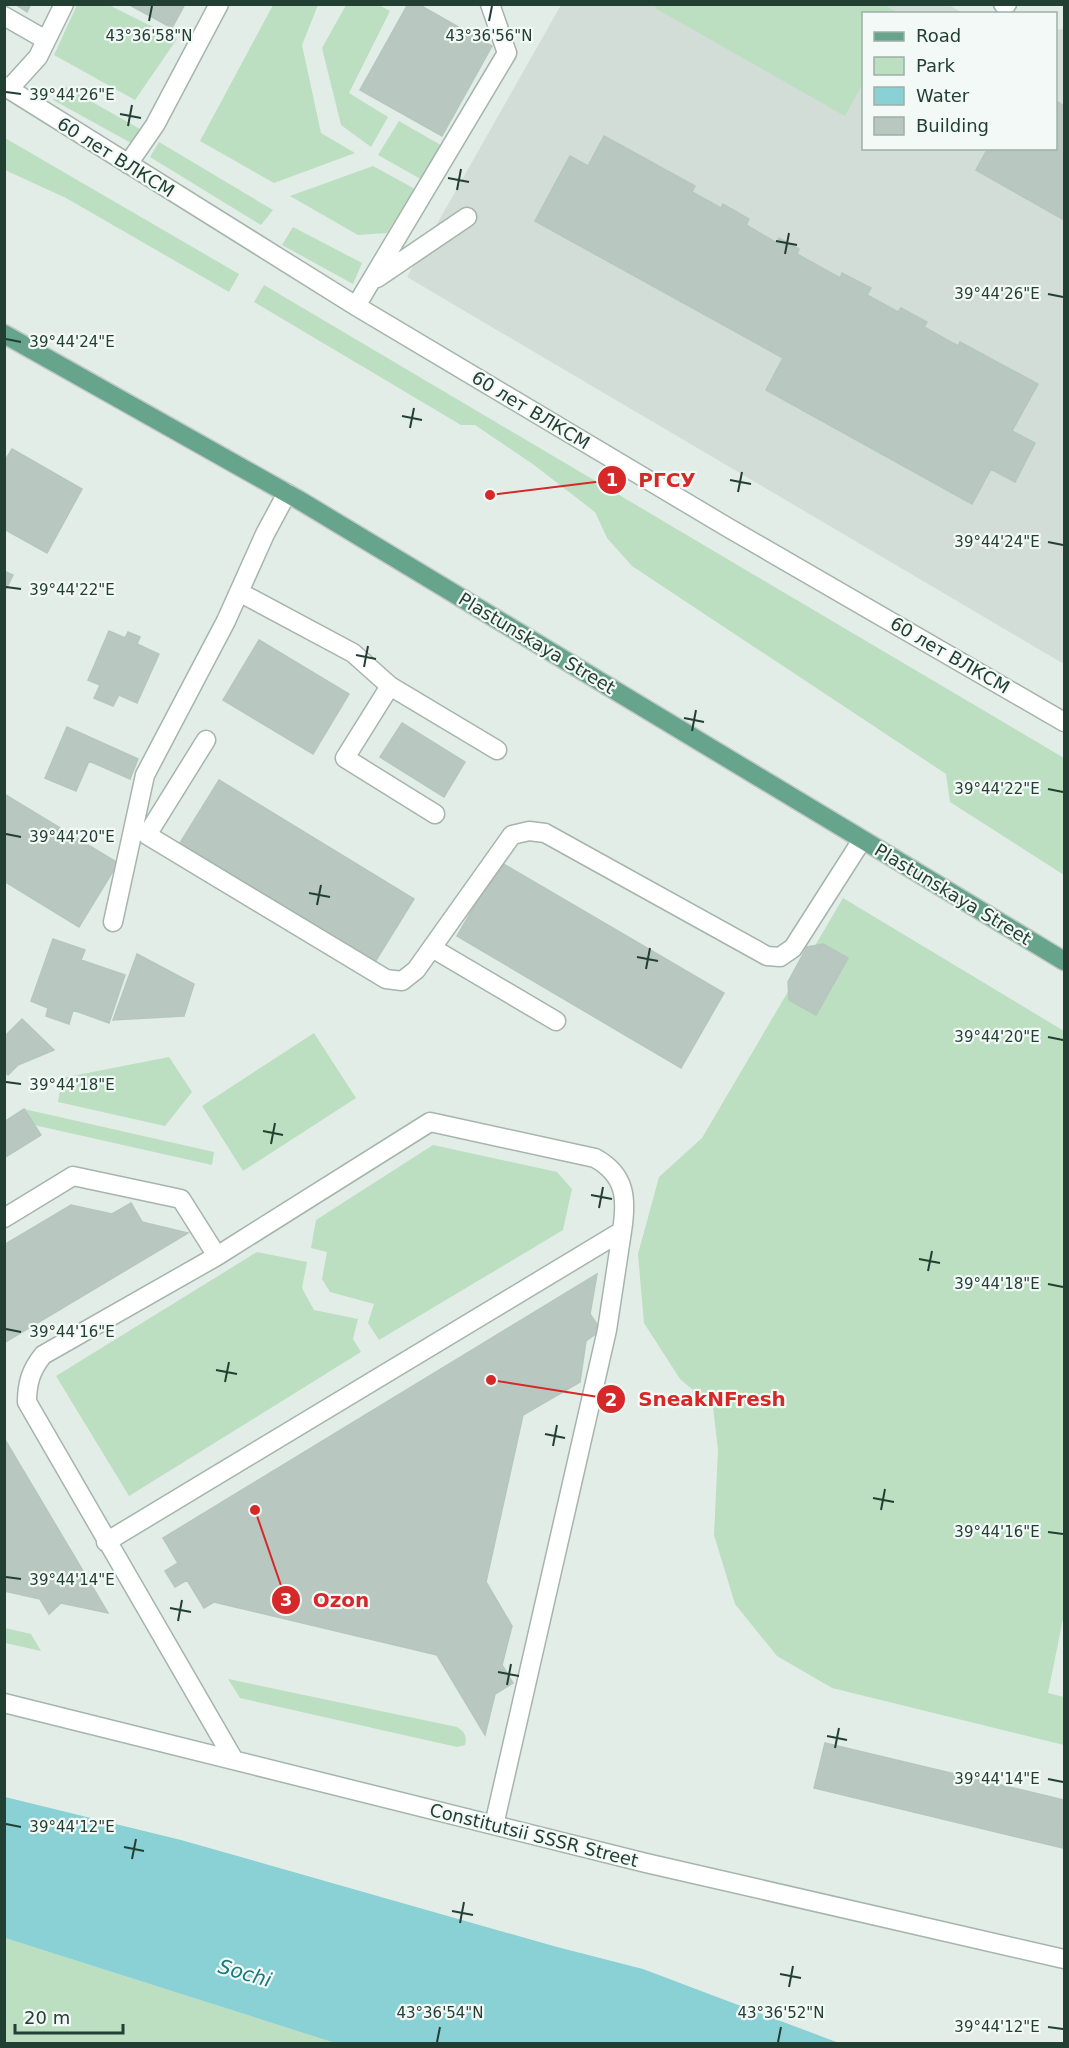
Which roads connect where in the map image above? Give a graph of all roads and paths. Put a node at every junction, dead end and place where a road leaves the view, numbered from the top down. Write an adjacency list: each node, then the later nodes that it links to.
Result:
1 (64, 4): 5 (street)
2 (219, 4): 7 (street)
3 (490, 4): 9 (street)
4 (4, 16): 5 (street)
5 (46, 40): 6 (street)
6 (7, 87): 7 (street, 60 лет ВЛКСМ)
7 (128, 164): 10 (street, 60 лет ВЛКСМ)
8 (467, 217): 9 (street)
9 (371, 282): 10 (street)
10 (356, 306): 15 (street, 60 лет ВЛКСМ)
11 (4, 333): 12 (main road, Plastunskaya Street)
12 (287, 494): 13 (street); 19 (main road, Plastunskaya Street)
13 (239, 592): 14 (street); 20 (street)
14 (390, 686): 17 (street); 18 (street)
15 (1065, 722)
16 (206, 740): 21 (street)
17 (497, 750)
18 (435, 814)
19 (862, 840): 21 (street); 22 (main road, Plastunskaya Street)
20 (113, 922)
21 (432, 948): 23 (street)
22 (1065, 961)
23 (556, 1021)
24 (4, 1218): 26 (street)
25 (622, 1231): 26 (street); 27 (street); 30 (street)
26 (217, 1256): 27 (street)
27 (106, 1542): 29 (street)
28 (4, 1703): 29 (street, Constitutsii SSSR Street)
29 (234, 1760): 30 (street, Constitutsii SSSR Street)
30 (494, 1825): 31 (street, Constitutsii SSSR Street)
31 (1064, 1956)

